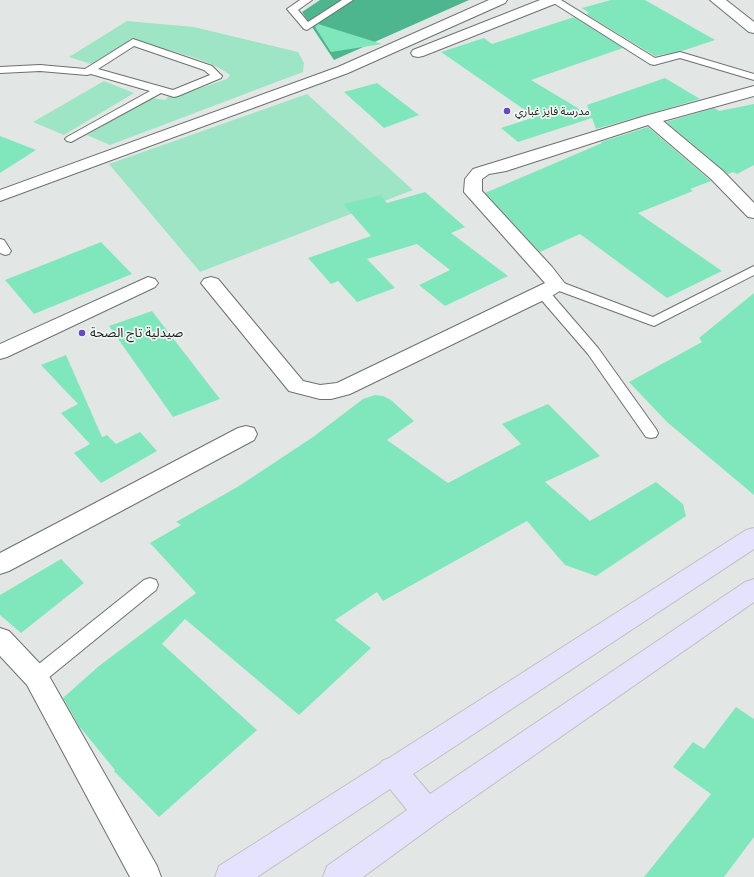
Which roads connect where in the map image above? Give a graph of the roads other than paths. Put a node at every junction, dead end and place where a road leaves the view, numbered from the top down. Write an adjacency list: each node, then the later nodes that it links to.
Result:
1 (307, 0): 2 (lane)
2 (348, 0)
3 (500, 0): 15 (street)
4 (553, 0): 7 (street); 10 (lane)
5 (717, 0): 6 (street)
6 (752, 26)
7 (418, 53)
8 (0, 70): 9 (lane)
9 (90, 70): 11 (lane); 11 (lane)
10 (754, 77)
11 (159, 90): 14 (lane)
12 (754, 91): 13 (street)
13 (651, 119): 16 (street); 20 (street)
14 (72, 139)
15 (0, 196)
16 (754, 213)
17 (754, 270): 20 (lane)
18 (148, 283): 21 (street)
19 (212, 283): 20 (street)
20 (549, 289): 22 (lane)
21 (0, 352)
22 (651, 433)
23 (246, 434): 25 (street)
24 (754, 537): 30 (main road)
25 (0, 564)
26 (150, 585): 29 (lane)
27 (754, 589): 31 (main road)
28 (0, 638): 29 (street)
29 (36, 677): 32 (street)
30 (392, 770): 31 (main road); 33 (main road)
31 (427, 813): 34 (main road)
32 (146, 877)
33 (230, 877)
34 (338, 877)

